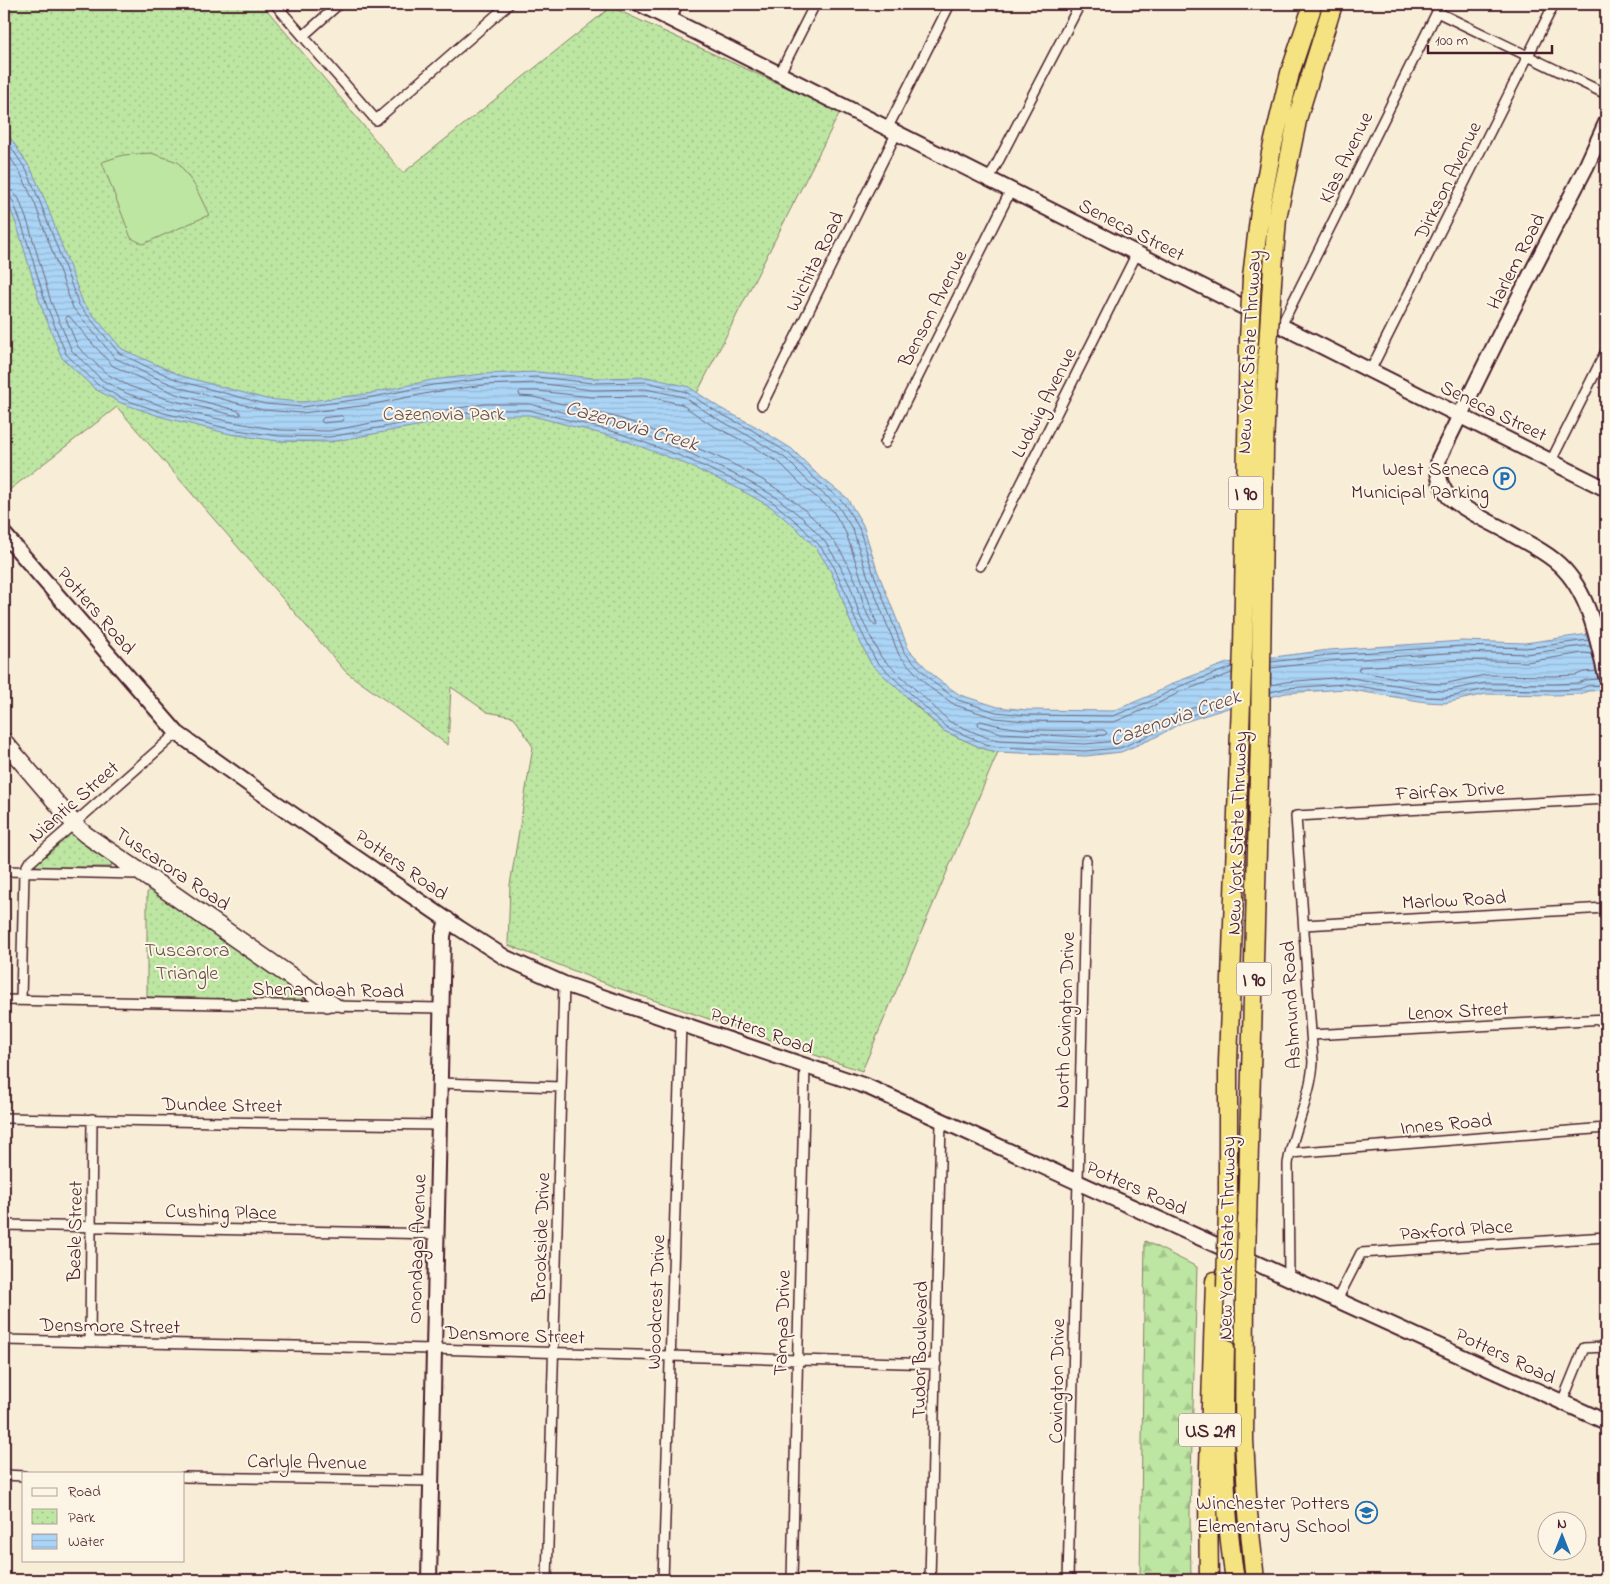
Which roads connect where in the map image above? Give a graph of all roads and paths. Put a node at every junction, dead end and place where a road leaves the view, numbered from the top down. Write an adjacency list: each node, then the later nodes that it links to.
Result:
1 (275, 4): 14 (street)
2 (339, 4): 14 (street)
3 (509, 4): 14 (street)
4 (640, 4): 13 (street, Seneca Street)
5 (678, 4): 13 (street)
6 (815, 4): 16 (street)
7 (950, 4): 19 (street, Wichita Road)
8 (1080, 4): 20 (street)
9 (1313, 4): 57 (highway, New York State Thruway / I 90, bridge)
10 (1333, 4): 97 (highway, New York State Thruway / I 90, bridge)
11 (1554, 4): 15 (street, Dirkson Avenue)
12 (1439, 8): 15 (street); 23 (street, Klas Avenue)
13 (670, 19): 16 (street, Seneca Street)
14 (303, 36)
15 (1528, 55): 17 (street); 25 (street, Dirkson Avenue)
16 (780, 73): 19 (street, Seneca Street)
17 (1606, 94)
18 (1606, 124): 27 (street, Harlem Road)
19 (893, 130): 20 (street, Seneca Street); 26 (street, Wichita Road)
20 (989, 179): 21 (street, Seneca Street)
21 (1011, 190): 22 (street, Seneca Street); 28 (street, Benson Avenue)
22 (1137, 253): 23 (street, Seneca Street); 32 (street, Ludwig Avenue)
23 (1281, 326): 25 (street, Seneca Street)
24 (1606, 351): 29 (street)
25 (1370, 371): 27 (street, Seneca Street)
26 (762, 405)
27 (1459, 416): 29 (street, Seneca Street); 33 (street, Harlem Road)
28 (885, 443)
29 (1550, 461): 30 (street, Seneca Street)
30 (1606, 489)
31 (4, 534): 34 (street, Potters Road)
32 (980, 566)
33 (1606, 676)
34 (177, 733): 39 (street, Niantic Street); 46 (street, Potters Road)
35 (4, 736): 39 (street, Tuscarora Road)
36 (4, 747): 39 (street, Tuscarora Road)
37 (1606, 799): 38 (street, Fairfax Drive)
38 (1296, 816): 47 (street, Ashmund Road)
39 (74, 824): 42 (street, Niantic Street); 43 (street, Tuscarora Road); 44 (street, Tuscarora Road)
40 (1086, 860): 67 (street, North Covington Drive)
41 (4, 871): 42 (street)
42 (24, 872): 43 (street); 50 (street, Niantic Street)
43 (135, 874): 44 (street); 51 (street, Tuscarora Road)
44 (149, 874): 52 (street, Tuscarora Road)
45 (1606, 908): 47 (street, Marlow Road)
46 (447, 919): 48 (street, Potters Road); 53 (street, Onondaga Avenue)
47 (1304, 925): 56 (street, Ashmund Road)
48 (564, 984): 55 (street, Potters Road); 60 (street, Brookside Drive)
49 (4, 1000): 50 (street, Shenandoah Road)
50 (21, 1000): 51 (street, Shenandoah Road)
51 (327, 1007): 52 (street, Shenandoah Road)
52 (342, 1007): 53 (street, Shenandoah Road)
53 (442, 1008): 59 (street, Onondaga Avenue)
54 (1606, 1019): 56 (street, Lenox Street)
55 (681, 1024): 58 (street, Potters Road); 80 (street, Woodcrest Drive)
56 (1311, 1035): 66 (street, Ashmund Road)
57 (1228, 1062): 73 (highway, US 219)
58 (805, 1066): 63 (street, Potters Road); 81 (street, Tampa Drive)
59 (440, 1083): 60 (street); 64 (street, Onondaga Avenue)
60 (561, 1087): 79 (street, Brookside Drive)
61 (4, 1118): 62 (street, Dundee Street)
62 (92, 1119): 64 (street, Dundee Street); 69 (street, Beale Street)
63 (941, 1121): 67 (street, Potters Road); 82 (street, Tudor Boulevard)
64 (440, 1125): 70 (street, Onondaga Avenue)
65 (1606, 1128): 66 (street, Innes Road)
66 (1290, 1153): 72 (street, Ashmund Road)
67 (1077, 1182): 72 (street, Potters Road); 94 (street, Covington Drive)
68 (4, 1225): 69 (street, Cushing Place)
69 (92, 1226): 70 (street, Cushing Place); 76 (street, Beale Street)
70 (436, 1234): 78 (street, Onondaga Avenue)
71 (1606, 1237): 74 (street, Paxford Place)
72 (1289, 1278): 74 (street, Potters Road)
73 (1221, 1284): 95 (highway, US 219); 96 (highway, New York State Thruway)
74 (1336, 1300): 83 (street, Potters Road)
75 (4, 1340): 76 (street, Densmore Street)
76 (90, 1342): 78 (street, Densmore Street)
77 (1606, 1347): 83 (street)
78 (433, 1349): 79 (street, Densmore Street); 88 (street, Onondaga Avenue)
79 (554, 1352): 80 (street, Densmore Street); 90 (street, Brookside Drive)
80 (671, 1356): 81 (street, Densmore Street); 91 (street, Woodcrest Drive)
81 (798, 1360): 82 (street, Densmore Street); 92 (street, Tampa Drive)
82 (936, 1364): 93 (street, Tudor Boulevard)
83 (1562, 1402): 84 (street, Potters Road)
84 (1606, 1422)
85 (4, 1475): 86 (street)
86 (22, 1476)
87 (185, 1477): 88 (street, Carlyle Avenue)
88 (431, 1481): 89 (street, Onondaga Avenue)
89 (429, 1580)
90 (547, 1580)
91 (663, 1580)
92 (792, 1580)
93 (930, 1580)
94 (1068, 1580)
95 (1209, 1580)
96 (1235, 1580)
97 (1255, 1580)

